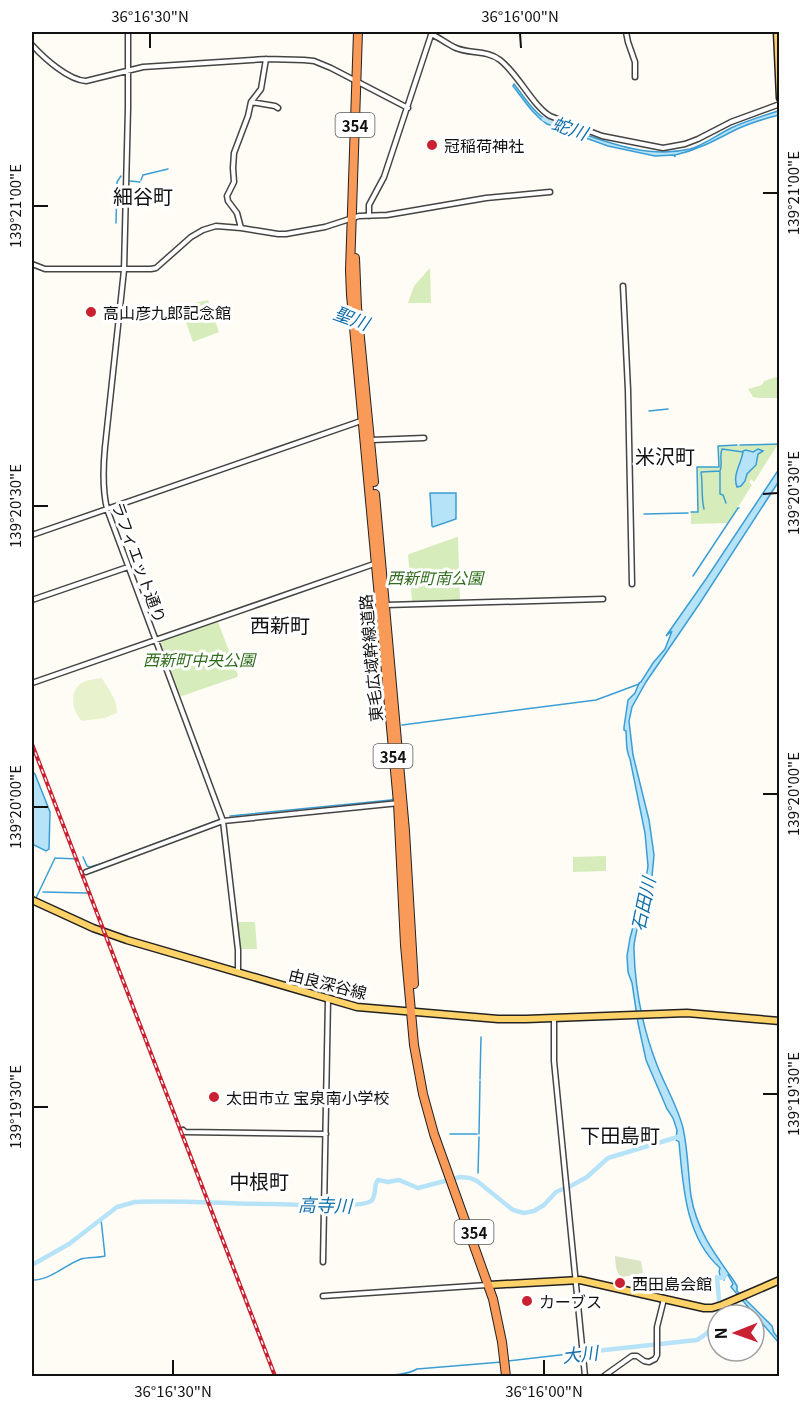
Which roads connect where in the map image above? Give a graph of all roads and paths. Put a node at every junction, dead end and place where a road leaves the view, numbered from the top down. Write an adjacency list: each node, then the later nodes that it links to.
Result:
1 (128, 32): 8 (street, ラフィエット通り)
2 (360, 32): 10 (highway, 東毛広域幹線道路 / 354)
3 (626, 32): 9 (street)
4 (777, 32): 11 (main road)
5 (431, 33): 13 (street); 15 (street)
6 (32, 45): 8 (street)
7 (266, 58): 8 (street); 10 (street); 12 (street)
8 (128, 71): 21 (street, ラフィエット通り)
9 (635, 77)
10 (359, 81): 15 (street); 18 (highway, 東毛広域幹線道路 / 354)
11 (780, 98)
12 (251, 102): 14 (street); 19 (street)
13 (780, 104)
14 (278, 108)
15 (408, 108): 17 (street)
16 (550, 192): 17 (street)
17 (369, 216): 18 (street)
18 (354, 218): 19 (street); 23 (highway, 東毛広域幹線道路 / 354)
19 (241, 228): 21 (street)
20 (32, 264): 21 (street)
21 (124, 270): 26 (street, ラフィエット通り)
22 (623, 286): 30 (street)
23 (365, 421): 25 (highway, 東毛広域幹線道路 / 354); 26 (street)
24 (424, 438): 25 (street)
25 (367, 440): 28 (highway, 東毛広域幹線道路 / 354)
26 (107, 509): 27 (street); 29 (street, ラフィエット通り)
27 (32, 535)
28 (378, 564): 33 (highway, 東毛広域幹線道路 / 354); 34 (street)
29 (128, 567): 32 (street); 34 (street, ラフィエット通り)
30 (632, 584)
31 (603, 599): 33 (street)
32 (32, 600)
33 (382, 606): 36 (highway, 東毛広域幹線道路 / 354)
34 (155, 639): 35 (street); 37 (street, ラフィエット通り)
35 (32, 682)
36 (400, 803): 37 (street); 42 (highway, 東毛広域幹線道路 / 354)
37 (223, 821): 38 (street); 40 (street, ラフィエット通り)
38 (86, 872)
39 (32, 900): 40 (main road, 由良深谷線)
40 (237, 973): 41 (main road, 由良深谷線)
41 (328, 999): 42 (main road, 由良深谷線); 46 (street)
42 (413, 1011): 43 (main road, 由良深谷線); 50 (highway, 東毛広域幹線道路 / 354)
43 (554, 1018): 44 (main road, 由良深谷線); 48 (street)
44 (780, 1021)
45 (183, 1130): 46 (street)
46 (326, 1134): 47 (street)
47 (323, 1262)
48 (576, 1280): 50 (main road); 52 (main road); 54 (street)
49 (780, 1280): 52 (main road)
50 (491, 1285): 51 (street); 53 (highway, 東毛広域幹線道路 / 354)
51 (323, 1296)
52 (664, 1299): 55 (street)
53 (508, 1377)
54 (585, 1377)
55 (604, 1377)

